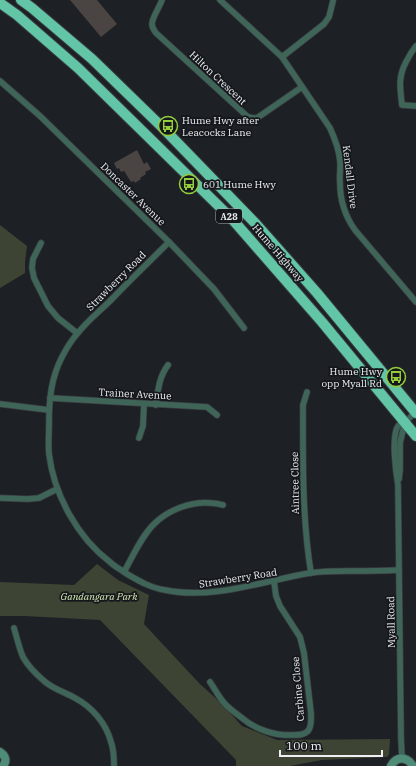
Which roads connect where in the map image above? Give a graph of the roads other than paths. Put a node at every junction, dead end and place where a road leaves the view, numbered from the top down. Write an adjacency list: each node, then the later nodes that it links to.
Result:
1 (21, 0): 23 (highway, Hume Highway / A28)
2 (162, 0): 9 (street, Hilton Crescent)
3 (220, 0): 7 (street, Kendall Drive)
4 (332, 1): 7 (street)
5 (0, 3): 25 (highway, Hume Highway / A28)
6 (416, 46): 10 (street)
7 (282, 57): 9 (street, Kendall Drive)
8 (0, 81): 11 (street, Doncaster Avenue)
9 (302, 87): 13 (street, Kendall Drive)
10 (416, 106)
11 (169, 242): 14 (street, Doncaster Avenue); 15 (street, Strawberry Road)
12 (40, 243): 15 (street)
13 (416, 302)
14 (244, 328)
15 (77, 333): 18 (street, Strawberry Road)
16 (168, 365): 21 (street)
17 (307, 392): 33 (street, Aintree Close)
18 (50, 398): 20 (street, Trainer Avenue); 22 (street, Strawberry Road)
19 (0, 404): 22 (street)
20 (144, 404): 21 (street, Trainer Avenue); 27 (street)
21 (156, 405): 24 (street, Trainer Avenue)
22 (49, 410): 28 (street, Strawberry Road)
23 (415, 413): 25 (street, Myall Road)
24 (217, 415)
25 (405, 422): 26 (highway, Hume Highway / A28); 31 (street, Myall Road)
26 (416, 436)
27 (139, 438)
28 (57, 489): 29 (street); 32 (street, Strawberry Road)
29 (0, 498)
30 (223, 505): 32 (street)
31 (399, 570): 33 (street, Strawberry Road); 38 (street, Myall Road)
32 (124, 572): 34 (street, Strawberry Road)
33 (311, 573): 34 (street, Strawberry Road)
34 (274, 581): 36 (street, Carbine Close)
35 (14, 628): 40 (street)
36 (210, 682)
37 (0, 752): 39 (street)
38 (402, 758): 41 (street); 42 (street)
39 (6, 765)
40 (114, 766)
41 (391, 766)
42 (413, 766)

